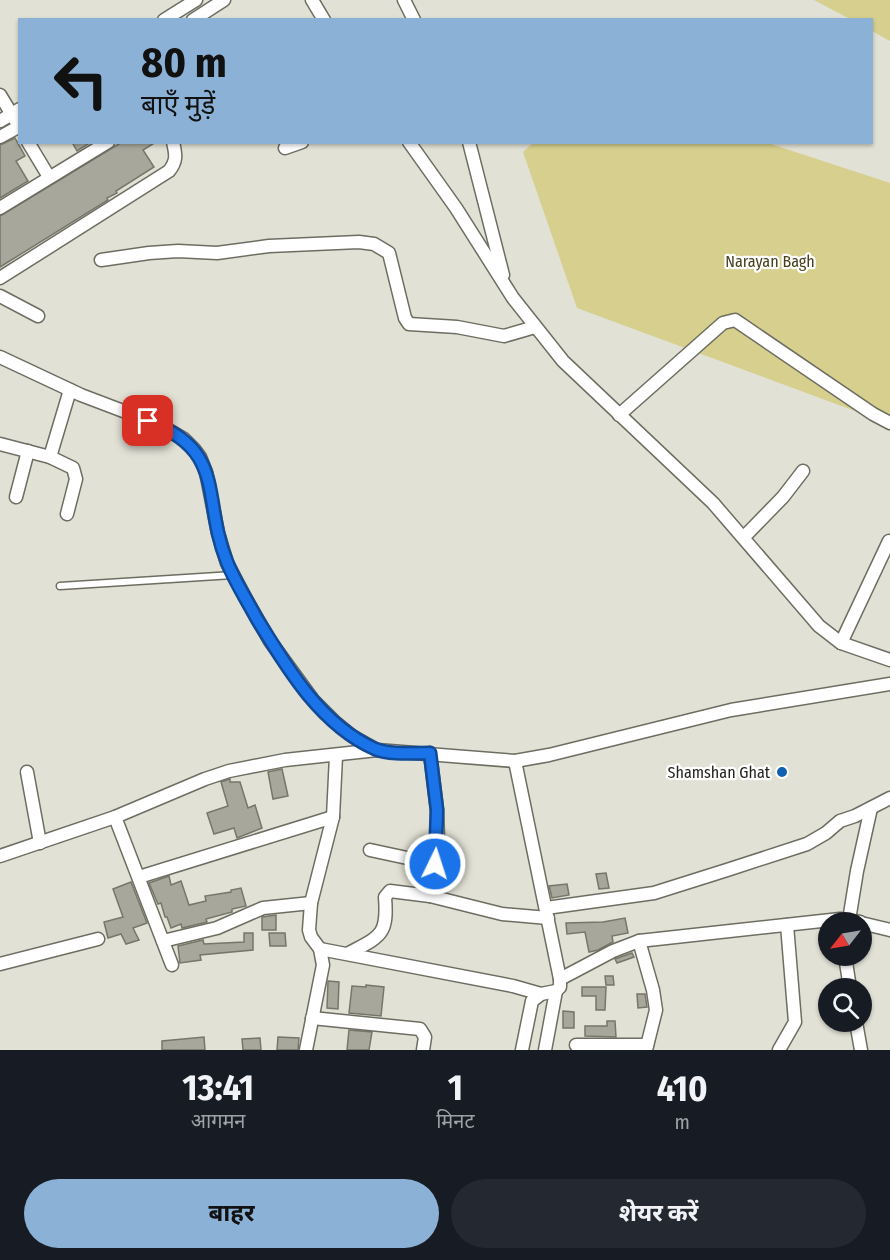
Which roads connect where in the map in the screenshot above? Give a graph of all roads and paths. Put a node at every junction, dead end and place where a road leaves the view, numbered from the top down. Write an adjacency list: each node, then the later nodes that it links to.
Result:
1 (196, 0): 5 (street)
2 (224, 0): 6 (street)
3 (312, 0): 7 (street)
4 (404, 0): 8 (street)
5 (167, 18)
6 (196, 18)
7 (323, 18)
8 (413, 18)
9 (0, 95): 10 (street)
10 (15, 111): 11 (street)
11 (0, 121)
12 (18, 128): 13 (street)
13 (0, 137)
14 (29, 144): 21 (street)
15 (105, 144): 21 (street)
16 (174, 144): 24 (street)
17 (296, 144): 20 (street)
18 (410, 144): 25 (street)
19 (470, 144): 25 (street)
20 (285, 148)
21 (49, 177): 22 (street)
22 (0, 208)
23 (101, 260): 28 (street)
24 (0, 278)
25 (507, 288): 28 (street)
26 (0, 296): 27 (street)
27 (38, 316)
28 (535, 327): 31 (street)
29 (0, 357): 30 (street)
30 (70, 390): 35 (street); 41 (street)
31 (620, 415): 32 (street); 39 (street)
32 (890, 423)
33 (0, 444): 34 (street)
34 (28, 451): 35 (street); 37 (street)
35 (50, 458): 38 (street)
36 (803, 471): 39 (street)
37 (16, 497)
38 (67, 514)
39 (744, 537): 43 (street)
40 (889, 541): 43 (street)
41 (234, 575): 42 (lane); 46 (street)
42 (60, 586)
43 (841, 643): 44 (street)
44 (890, 660)
45 (890, 684): 49 (street)
46 (377, 750): 47 (street); 48 (street)
47 (430, 753): 49 (street); 58 (street)
48 (336, 756): 53 (street); 54 (street)
49 (516, 760): 63 (street)
50 (27, 772): 55 (street)
51 (890, 798): 52 (street)
52 (871, 808): 62 (street); 63 (street)
53 (115, 817): 55 (street); 59 (street)
54 (333, 817): 59 (street); 61 (street)
55 (40, 843): 57 (street)
56 (370, 850): 58 (street)
57 (0, 856)
58 (435, 864): 60 (street)
59 (139, 877): 69 (street)
60 (430, 896): 63 (street); 72 (street)
61 (311, 903): 69 (street); 71 (street)
62 (852, 912)
63 (547, 913): 75 (street)
64 (818, 924): 65 (street)
65 (787, 926): 70 (street); 85 (street)
66 (872, 926): 67 (street)
67 (890, 930)
68 (98, 939): 73 (street)
69 (163, 941): 74 (street)
70 (639, 941): 75 (street); 80 (street)
71 (320, 949): 72 (street); 77 (street)
72 (349, 953): 76 (street)
73 (0, 964)
74 (172, 965)
75 (558, 986): 76 (street); 84 (street)
76 (541, 994): 83 (street)
77 (312, 1018): 81 (street); 82 (street)
78 (858, 1032): 86 (street)
79 (576, 1045): 80 (street)
80 (647, 1047)
81 (306, 1050)
82 (423, 1050)
83 (522, 1050)
84 (545, 1050)
85 (779, 1050)
86 (861, 1050)

